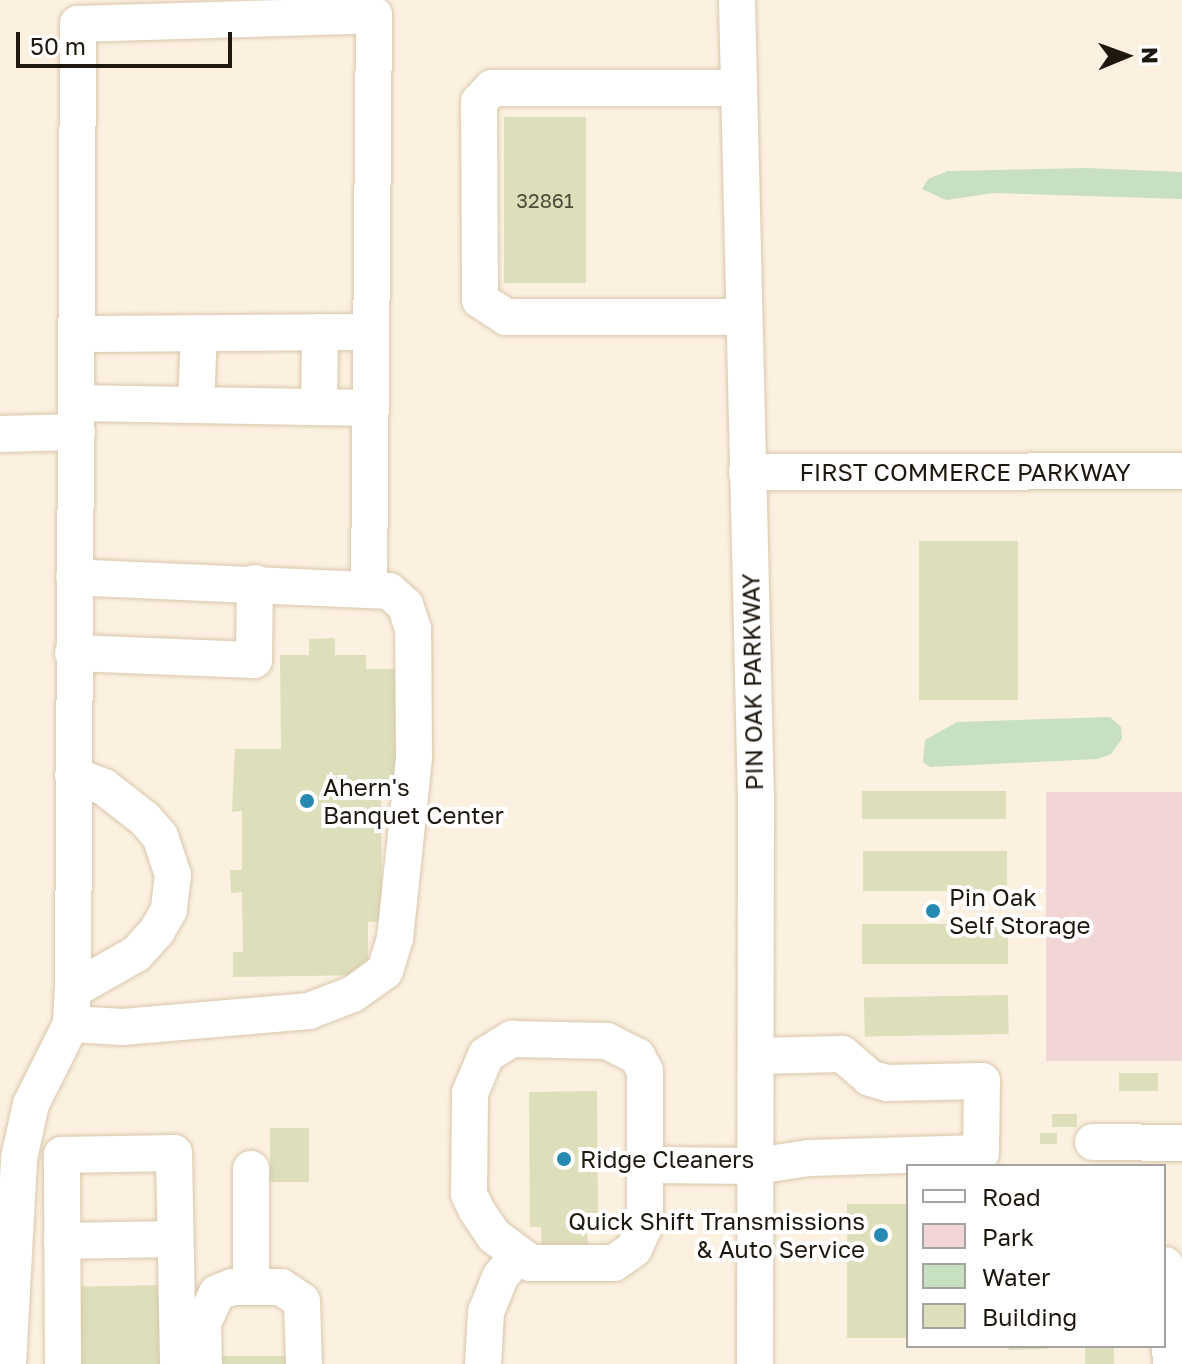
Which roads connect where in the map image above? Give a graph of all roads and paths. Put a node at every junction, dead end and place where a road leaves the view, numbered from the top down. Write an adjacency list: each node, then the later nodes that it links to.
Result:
1 (737, 0): 2 (street, PIN OAK PARKWAY)
2 (737, 88): 3 (street, PIN OAK PARKWAY); 3 (street)
3 (743, 317): 14 (street, PIN OAK PARKWAY)
4 (320, 332): 5 (street); 6 (street); 9 (street)
5 (371, 332): 7 (street); 10 (street)
6 (199, 333): 7 (street); 8 (street)
7 (77, 334): 11 (street)
8 (196, 405): 9 (street); 11 (street)
9 (319, 407): 10 (street)
10 (370, 408): 17 (street)
11 (77, 417): 12 (street); 15 (street)
12 (0, 434)
13 (1182, 471): 14 (street, FIRST COMMERCE PARKWAY)
14 (747, 472): 21 (street, PIN OAK PARKWAY)
15 (74, 577): 16 (street); 18 (street)
16 (255, 583): 17 (street); 18 (street)
17 (369, 588): 20 (street)
18 (73, 653): 19 (street)
19 (73, 775): 20 (street); 20 (street)
20 (72, 1007): 32 (street)
21 (757, 1056): 25 (street, PIN OAK PARKWAY); 25 (street)
22 (1093, 1142): 23 (street)
23 (1182, 1143)
24 (648, 1165): 25 (street); 29 (street); 29 (street)
25 (757, 1166): 38 (street, PIN OAK PARKWAY)
26 (251, 1169): 31 (street)
27 (174, 1239): 28 (street); 28 (street); 34 (street)
28 (62, 1241): 33 (street)
29 (518, 1255): 37 (street)
30 (1166, 1282): 39 (street)
31 (251, 1287): 35 (street); 36 (street)
32 (8, 1364)
33 (63, 1364)
34 (178, 1364)
35 (204, 1364)
36 (304, 1364)
37 (483, 1364)
38 (755, 1364)
39 (1171, 1364)

